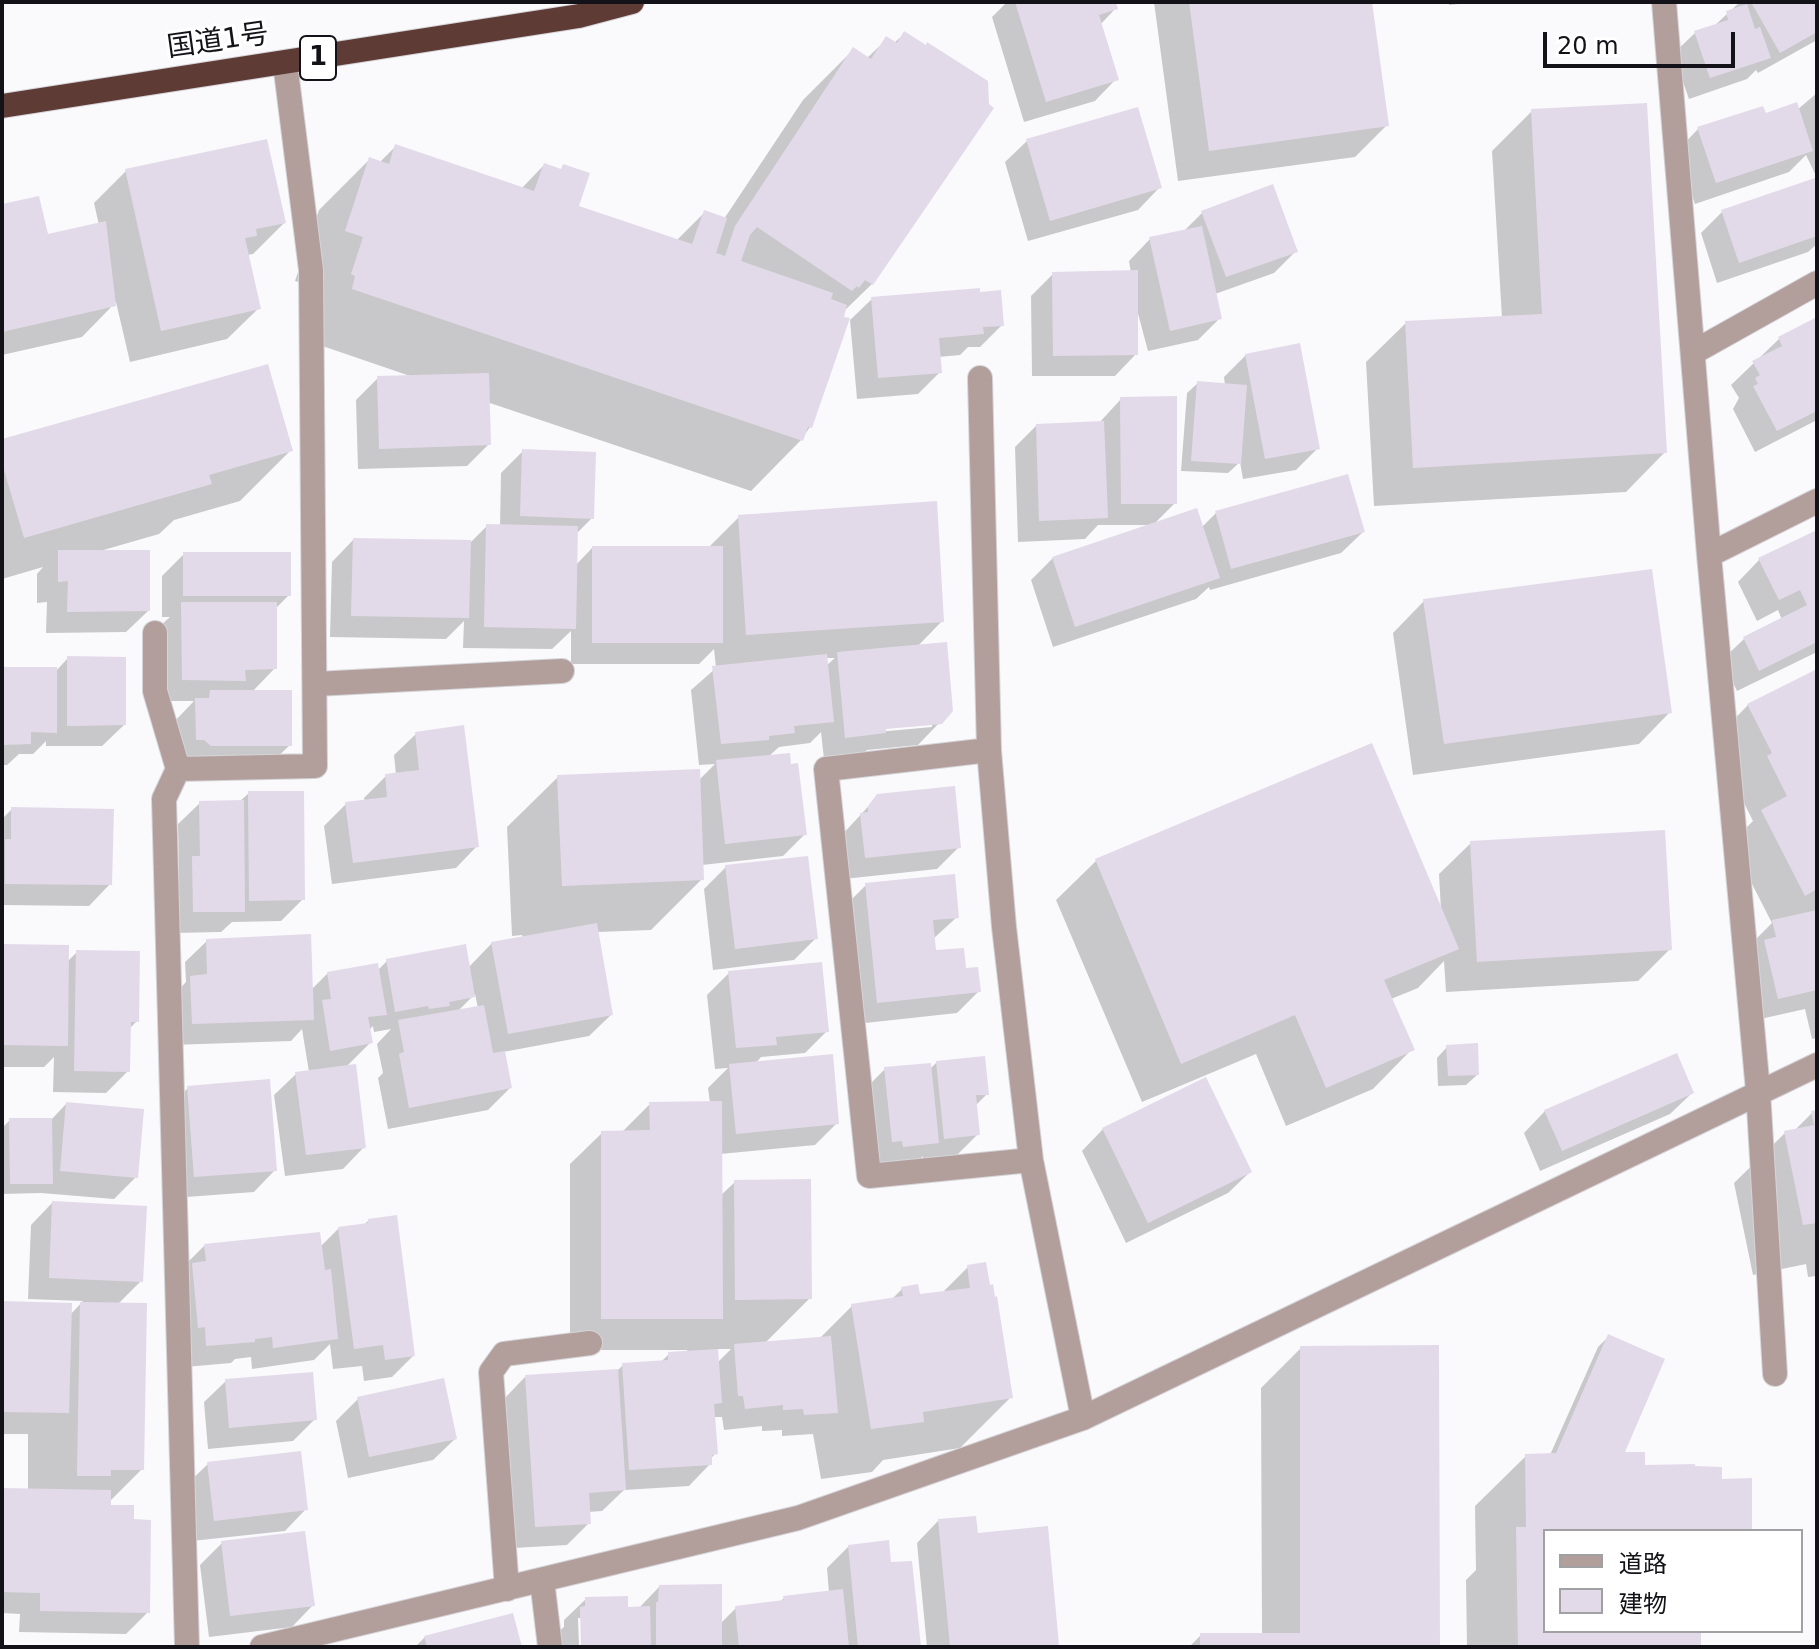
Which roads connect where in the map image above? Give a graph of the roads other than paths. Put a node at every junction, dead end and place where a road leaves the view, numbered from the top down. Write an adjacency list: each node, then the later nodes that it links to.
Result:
1 (632, 2): 3 (highway, 国道1号 / 1)
2 (1664, 2): 6 (street)
3 (285, 63): 4 (highway, 国道1号 / 1); 12 (street)
4 (2, 106)
5 (1817, 283): 6 (street)
6 (1694, 352): 9 (street)
7 (980, 378): 13 (street)
8 (1817, 501): 9 (street)
9 (1709, 555): 16 (street)
10 (155, 633): 14 (street)
11 (562, 671): 12 (street)
12 (316, 684): 14 (street)
13 (989, 750): 17 (street); 17 (street)
14 (178, 769): 23 (street)
15 (1817, 1065): 16 (street)
16 (1758, 1091): 19 (street); 20 (street)
17 (1031, 1160): 20 (street)
18 (590, 1343): 22 (street)
19 (1775, 1374)
20 (1083, 1418): 21 (street)
21 (542, 1580): 22 (street); 25 (street)
22 (507, 1589): 24 (street)
23 (187, 1647)
24 (262, 1647)
25 (550, 1647)

